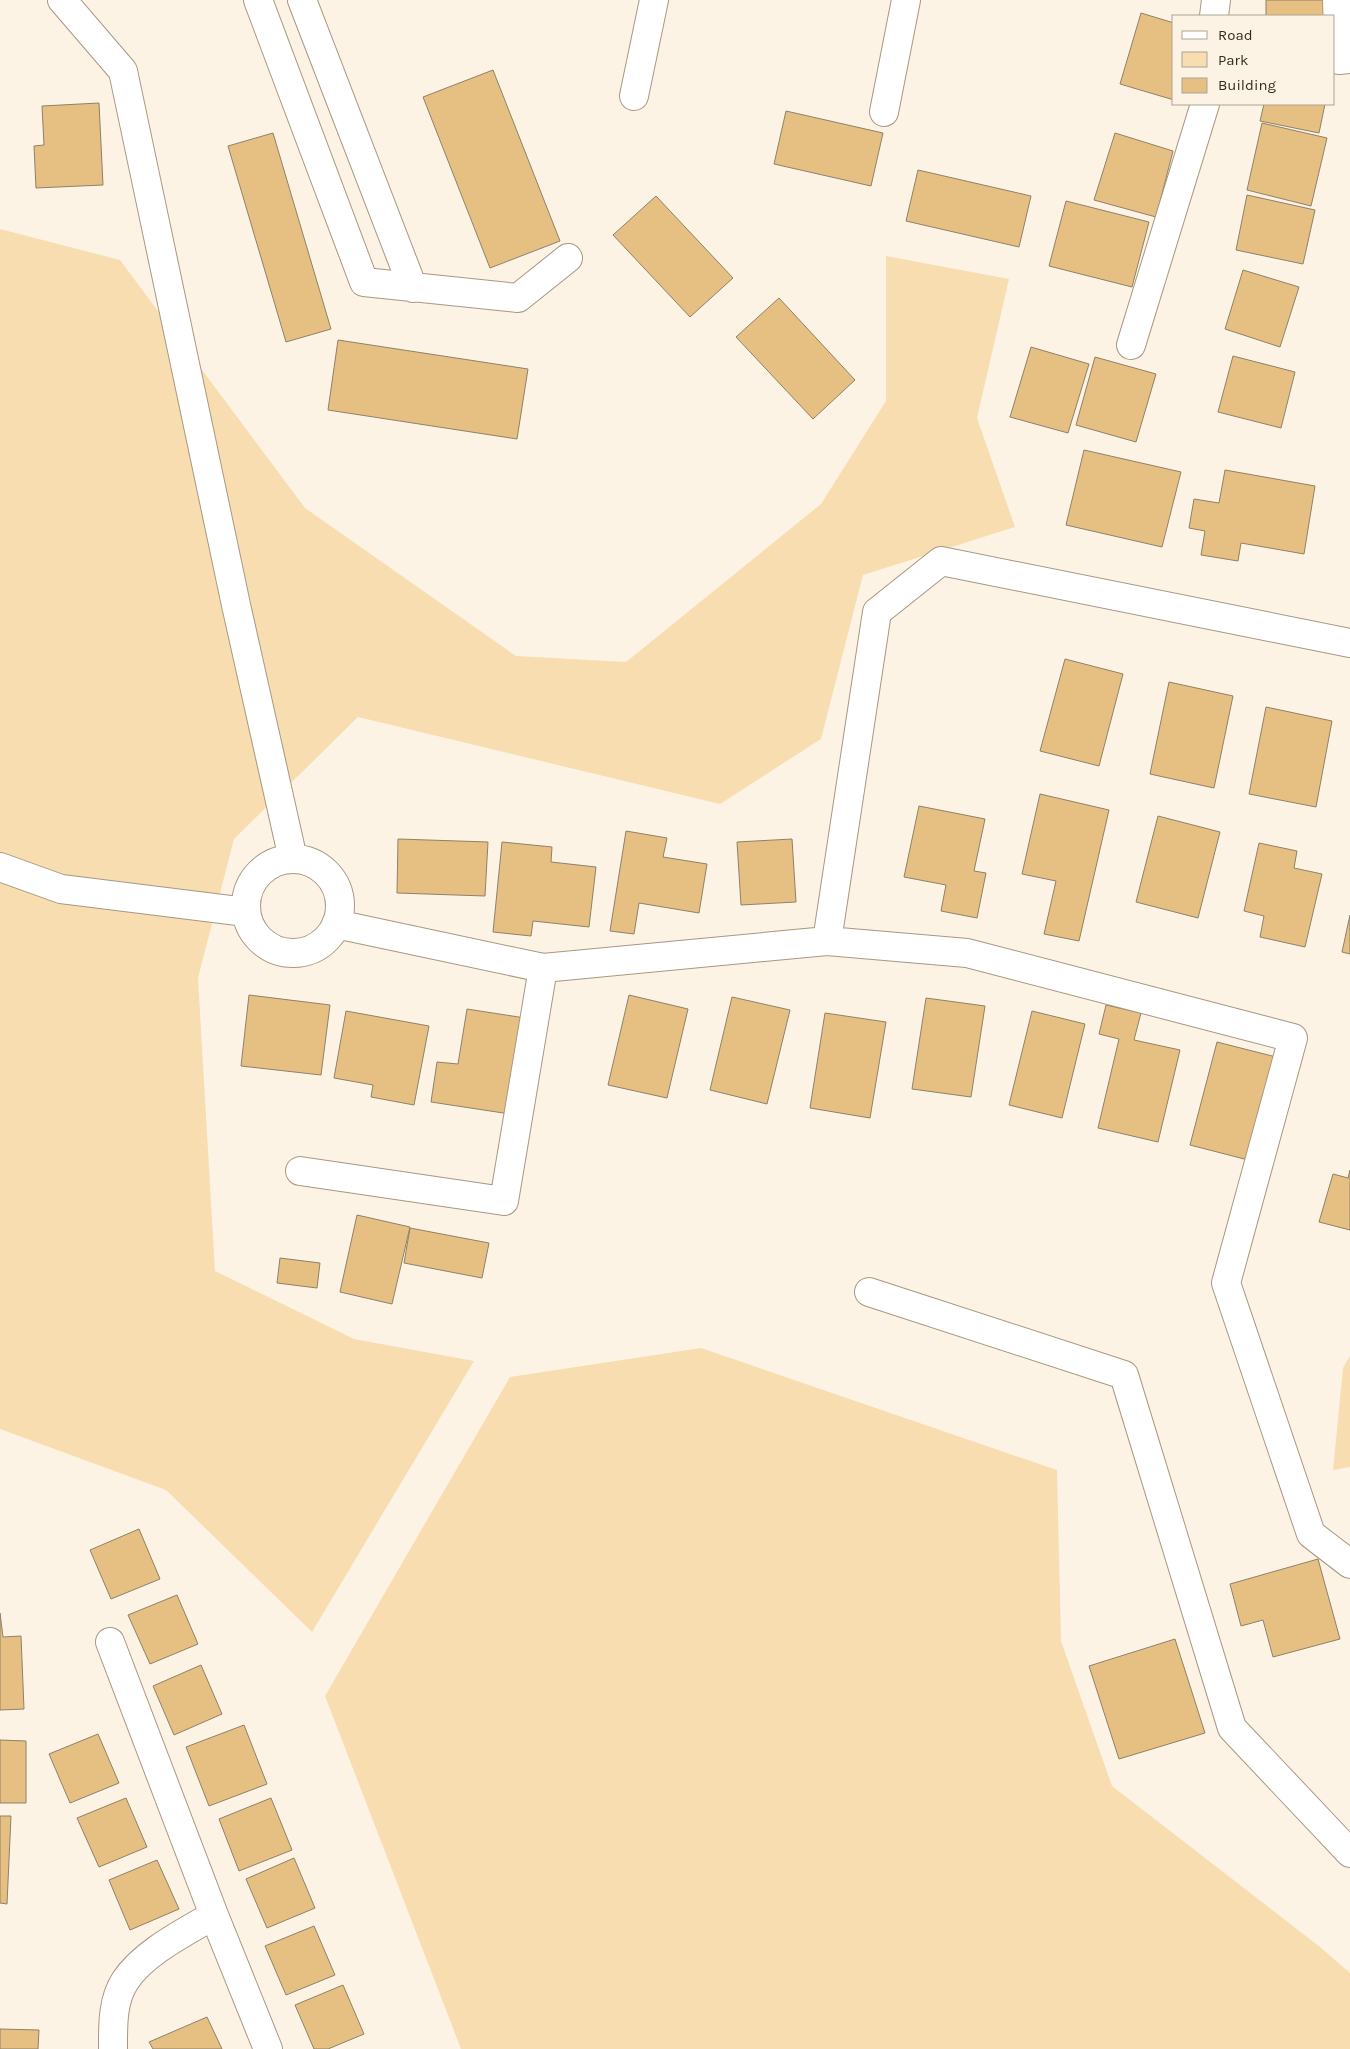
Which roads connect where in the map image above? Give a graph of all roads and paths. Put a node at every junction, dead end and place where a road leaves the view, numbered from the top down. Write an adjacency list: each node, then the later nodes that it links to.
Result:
1 (62, 0): 17 (street)
2 (258, 0): 14 (street)
3 (302, 0): 14 (street)
4 (654, 0): 10 (street)
5 (906, 0): 12 (street)
6 (1216, 0): 8 (street)
7 (1337, 0): 9 (street)
8 (1214, 15)
9 (1350, 59)
10 (634, 96)
11 (1205, 105): 15 (street)
12 (884, 112)
13 (568, 258): 14 (street)
14 (413, 288)
15 (1131, 345)
16 (1350, 642): 21 (street)
17 (293, 859): 19 (street); 20 (street)
18 (0, 868): 19 (street)
19 (246, 912): 20 (street)
20 (336, 924): 22 (street)
21 (826, 941): 22 (street); 25 (street)
22 (543, 968): 23 (street)
23 (300, 1171)
24 (869, 1292): 27 (street)
25 (1350, 1564)
26 (110, 1642): 28 (street)
27 (1350, 1852)
28 (214, 1914): 29 (street); 30 (street)
29 (113, 2049)
30 (268, 2049)

